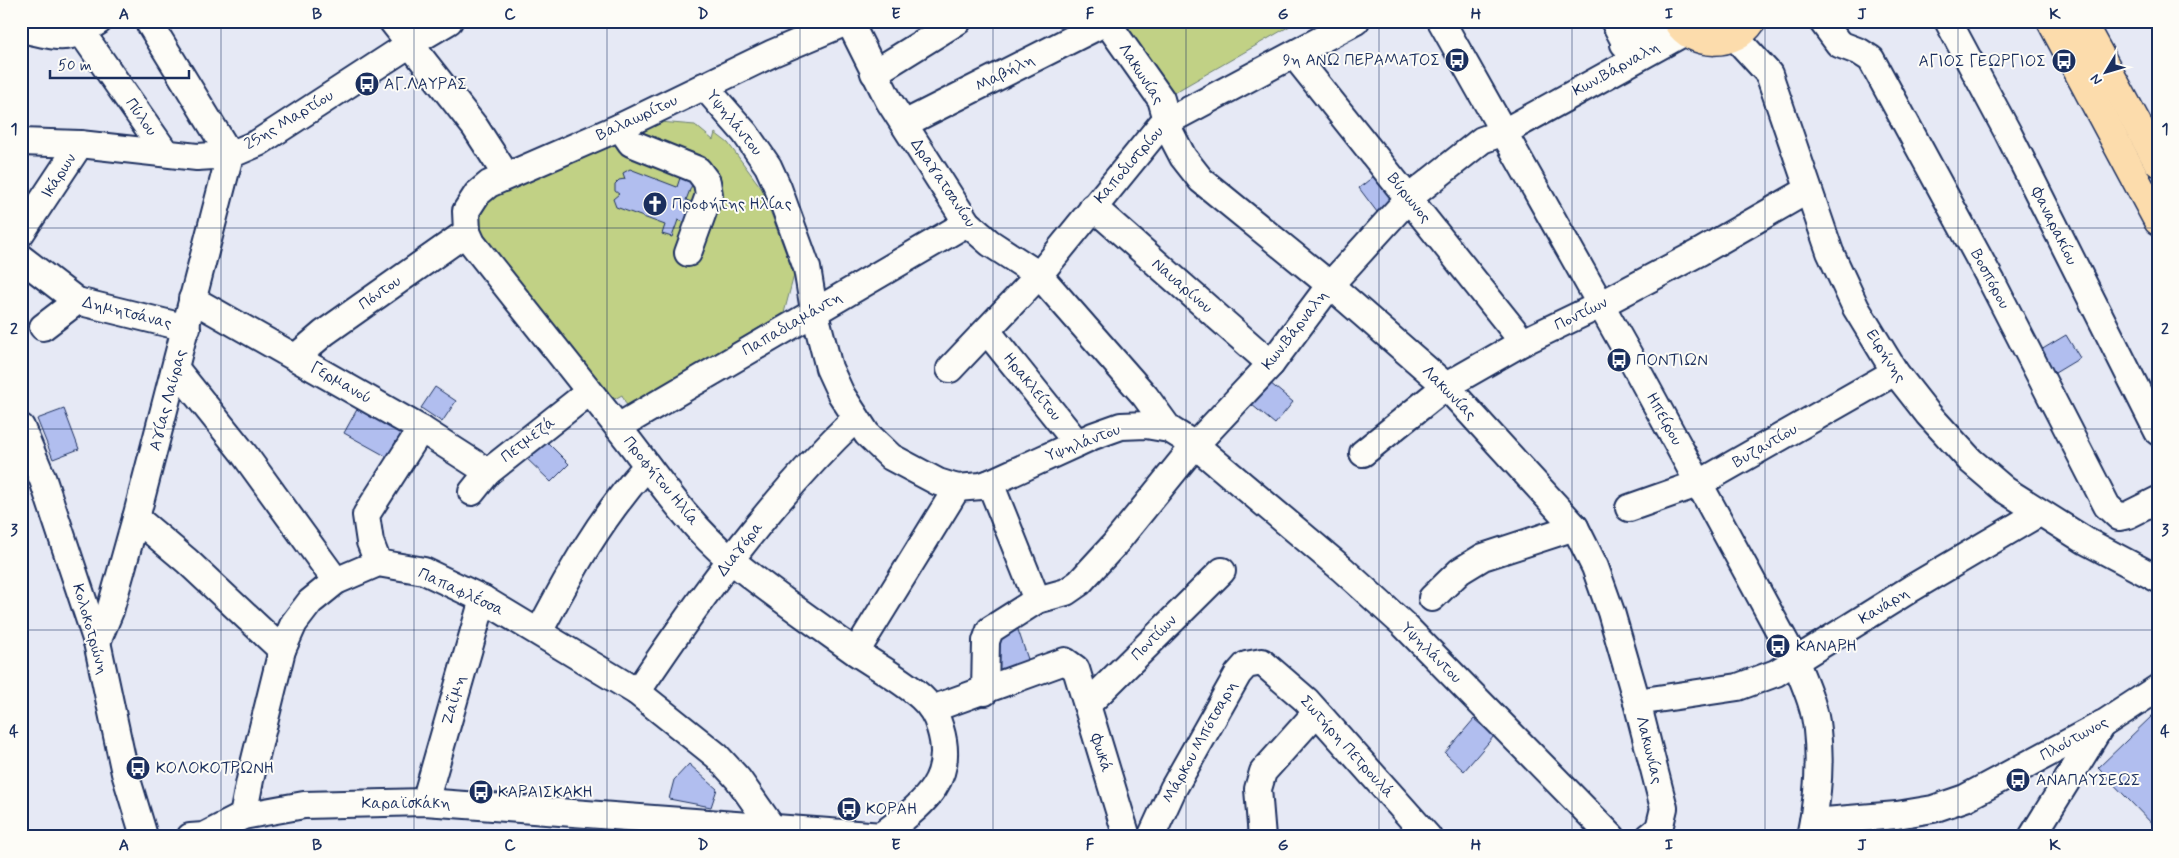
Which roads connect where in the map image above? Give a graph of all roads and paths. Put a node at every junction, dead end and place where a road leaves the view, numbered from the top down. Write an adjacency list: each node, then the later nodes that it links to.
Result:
1 (148, 21): 29 (street)
2 (392, 21): 18 (street)
3 (449, 21): 18 (street, 25ης Μαρτίου)
4 (849, 21): 20 (street, Δραγατσανίου); 21 (street, Βαλαωρίτου)
5 (958, 21): 20 (street)
6 (1106, 21): 22 (street, Λακωνίας); 23 (street, Μαβήλη)
7 (1356, 21): 19 (street, Καποδιστρίου)
8 (1441, 21): 24 (street, Ηπείρου)
9 (1822, 21): 73 (street, Βοσπόρου)
10 (1948, 21): 63 (street, Φαναρακίου)
11 (2051, 21): 35 (main road)
12 (2081, 21): 30 (main road)
13 (1675, 25): 16 (main road, Ειρήνης); 17 (street, Κων.Βάρναλη)
14 (90, 27): 15 (street); 28 (street, Πύλου)
15 (21, 29)
16 (1744, 29): 32 (street, Ειρήνης)
17 (1624, 41): 24 (street, Κων.Βάρναλη)
18 (410, 44): 29 (street, 25ης Μαρτίου); 31 (street)
19 (1294, 55): 22 (street, Καποδιστρίου); 33 (street, Βύρωνος)
20 (874, 73): 23 (street, Δραγατσανίου)
21 (704, 86): 25 (street, Βαλαωρίτου); 46 (street, Υψηλάντου)
22 (1168, 121): 34 (street, Καποδιστρίου); 42 (street, Λακωνίας)
23 (904, 124): 36 (street, Δραγατσανίου)
24 (1499, 125): 33 (street, Κων.Βάρναλη); 45 (street, Ηπείρου)
25 (620, 127): 31 (street, Βαλαωρίτου); 39 (street)
26 (21, 142): 27 (street, 25ης Μαρτίου)
27 (80, 144): 28 (street, 25ης Μαρτίου); 38 (street, Ικάρων)
28 (165, 152): 29 (street, 25ης Μαρτίου)
29 (230, 155): 43 (street, Αγίας Λαύρας)
30 (2158, 162)
31 (506, 176): 37 (street)
32 (1808, 190): 45 (street, Ποντίων); 55 (street, Ειρήνης)
33 (1409, 198): 42 (street, Κων.Βάρναλη); 50 (street, Βύρωνος)
34 (1093, 207): 41 (street, Καποδιστρίου); 52 (street, Ναυαρίνου)
35 (2158, 221)
36 (967, 223): 41 (street, Δραγατσανίου); 46 (street, Παπαδιαμάντη)
37 (467, 232): 51 (street, Πόντου); 57 (street, Προφήτου Ηλία)
38 (21, 233)
39 (688, 253)
40 (21, 258): 44 (street, Δημητσάνας)
41 (1039, 275): 49 (street, Καποδιστρίου); 62 (street, Δραγατσανίου)
42 (1330, 286): 52 (street, Κων.Βάρναλη); 56 (street, Λακωνίας)
43 (192, 299): 48 (street, Αγίας Λαύρας); 51 (street, Γερμανού)
44 (77, 301): 47 (street); 48 (street, Δημητσάνας)
45 (1600, 305): 50 (street, Ποντίων); 70 (street, Ηπείρου)
46 (814, 310): 58 (street, Υψηλάντου); 60 (street, Παπαδιαμάντη)
47 (43, 327)
48 (187, 328): 53 (street, Αγίας Λαύρας)
49 (987, 331): 54 (street, Καποδιστρίου); 64 (street, Ηρακλείτου)
50 (1523, 342): 56 (street, Ποντίων)
51 (296, 357): 61 (street, Γερμανού)
52 (1271, 364): 65 (street, Κων.Βάρναλη)
53 (176, 369): 76 (street, Αγίας Λαύρας); 82 (street)
54 (950, 369)
55 (1895, 372): 70 (street, Βυζαντίου); 75 (street, Ειρήνης)
56 (1446, 386): 66 (street, Ποντίων); 77 (street, Λακωνίας)
57 (588, 392): 60 (street, Προφήτου Ηλία); 68 (street, Πετμεζά)
58 (856, 418): 71 (street, Υψηλάντου); 78 (street, Διαγόρα)
59 (21, 427): 87 (street, Κολοκοτρώνη)
60 (618, 427): 67 (street, Προφήτου Ηλία)
61 (421, 429): 68 (street, Γερμανού); 79 (street)
62 (1169, 429): 64 (street, Υψηλάντου); 65 (street, Υψηλάντου)
63 (2158, 432)
64 (1078, 443): 69 (street, Υψηλάντου)
65 (1196, 444): 85 (street, Κων.Βάρναλη); 111 (street, Υψηλάντου)
66 (1363, 453)
67 (647, 466): 78 (street, Προφήτου Ηλία); 86 (street)
68 (488, 472): 72 (street, Πετμεζά)
69 (990, 483): 71 (street, Υψηλάντου); 85 (street)
70 (1700, 484): 74 (street, Βυζαντίου); 90 (street, Ηπείρου)
71 (957, 488): 89 (street)
72 (472, 492)
73 (2158, 500)
74 (1629, 508)
75 (2039, 513): 81 (street, Ειρήνης); 90 (street, Κανάρη)
76 (136, 518): 87 (street, Αγίας Λαύρας); 88 (street)
77 (1575, 527): 83 (street); 95 (street, Λακωνίας)
78 (731, 560): 89 (street, Προφήτου Ηλία); 93 (street, Διαγόρα)
79 (378, 564): 82 (street, Παπαφλέσσα); 84 (street, Παπαφλέσσα)
80 (1222, 571): 96 (street, Ποντίων)
81 (2158, 579)
82 (336, 580): 88 (street, Παπαφλέσσα)
83 (1432, 598)
84 (483, 599): 86 (street, Παπαφλέσσα); 100 (street, Ζαΐμη)
85 (1037, 600): 94 (street, Κων.Βάρναλη)
86 (538, 632): 93 (street, Παπαφλέσσα)
87 (97, 642): 105 (street, Κολοκοτρώνη)
88 (282, 650): 101 (street, Παπαφλέσσα)
89 (856, 652): 97 (street, Προφήτου Ηλία)
90 (1795, 660): 95 (street, Κανάρη); 103 (street, Ηπείρου)
91 (1262, 662): 98 (street, Σωτήρη Πετρουλά); 108 (street, Μάρκου Μπότσαρη)
92 (2158, 688): 99 (street, Πλούτωνος)
93 (637, 692): 102 (street, Παπαφλέσσα)
94 (985, 692): 96 (street, Φωκά); 97 (street)
95 (1637, 702): 112 (street, Λακωνίας)
96 (1087, 705): 107 (street, Φωκά)
97 (932, 709): 104 (street, Προφήτου Ηλία)
98 (1316, 713): 109 (street); 110 (street, Σωτήρη Πετρουλά)
99 (2102, 724): 103 (street, Πλούτωνος); 113 (street)
100 (425, 802): 101 (street, Καραϊσκάκη); 102 (street, Καραϊσκάκη)
101 (244, 816): 106 (street, Καραϊσκάκη)
102 (771, 826): 104 (street, Καραϊσκάκη)
103 (1811, 829)
104 (888, 836)
105 (145, 837)
106 (190, 837)
107 (1127, 837)
108 (1151, 837)
109 (1262, 837)
110 (1428, 837)
111 (1612, 837)
112 (1649, 837)
113 (2032, 837)

